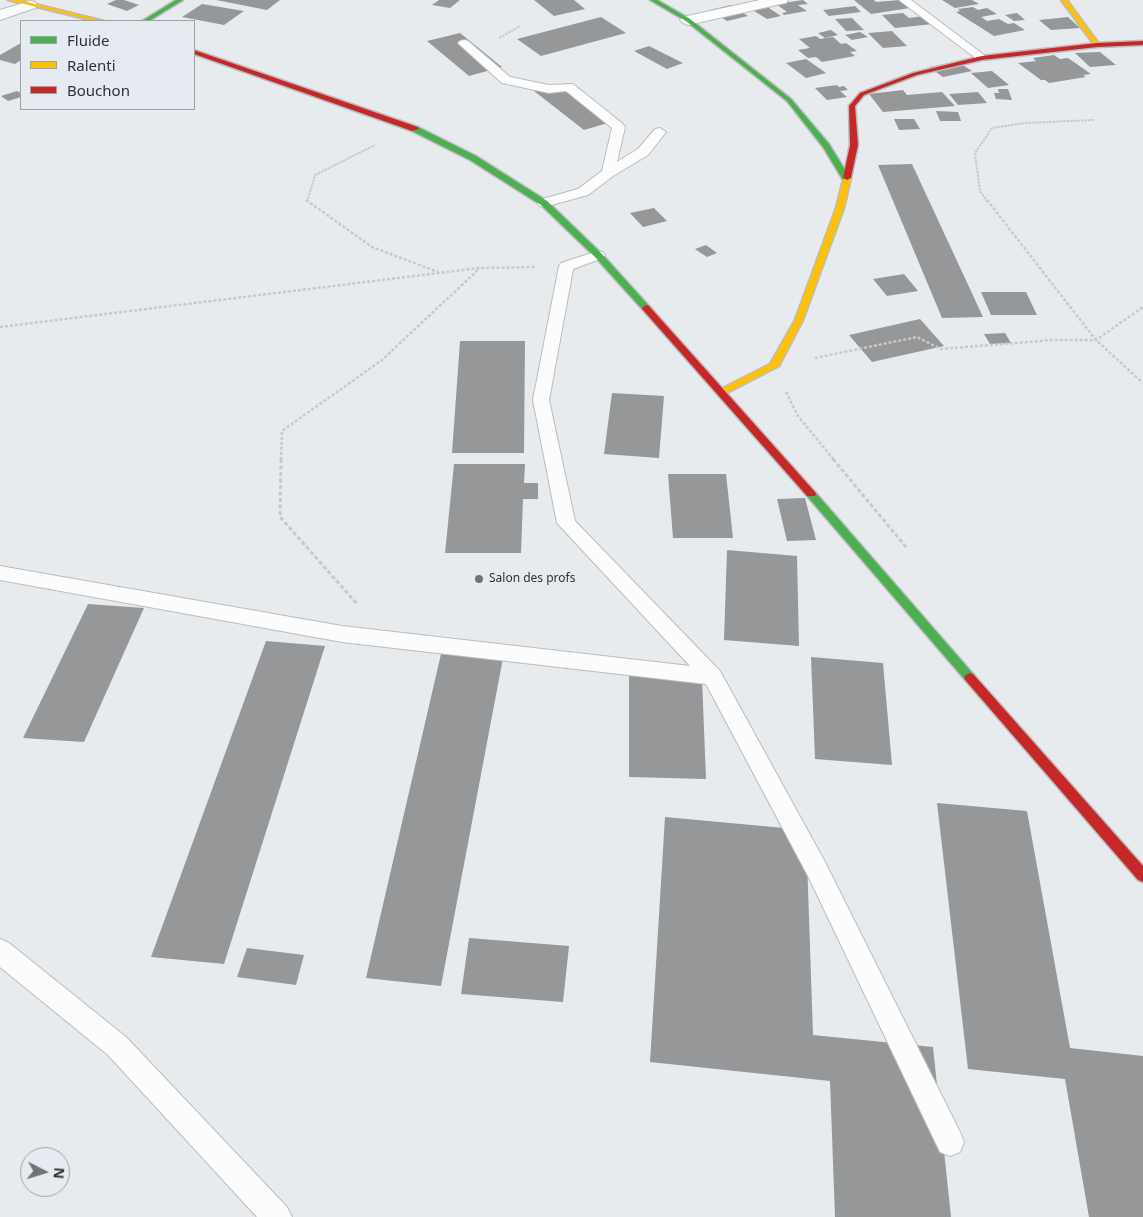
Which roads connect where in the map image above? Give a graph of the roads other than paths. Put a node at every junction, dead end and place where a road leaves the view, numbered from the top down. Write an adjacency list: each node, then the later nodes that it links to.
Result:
1 (11, 0): 7 (street)
2 (180, 0): 10 (street)
3 (654, 0): 11 (street)
4 (780, 0): 11 (street)
5 (904, 0): 16 (lane)
6 (1064, 0): 14 (street)
7 (30, 4): 8 (street); 9 (street)
8 (0, 15)
9 (98, 20)
10 (146, 20)
11 (688, 20): 19 (street)
12 (464, 43): 18 (lane)
13 (1143, 43): 14 (street)
14 (1097, 45): 16 (street)
15 (195, 52): 20 (street)
16 (982, 58): 19 (street)
17 (660, 132): 18 (lane)
18 (608, 173): 20 (lane)
19 (846, 178): 22 (street)
20 (544, 203): 21 (street)
21 (598, 255): 22 (street); 24 (lane)
22 (722, 392): 25 (street)
23 (0, 573): 24 (lane)
24 (713, 677): 27 (lane)
25 (1143, 876)
26 (0, 951): 28 (lane)
27 (950, 1142)
28 (277, 1217)

